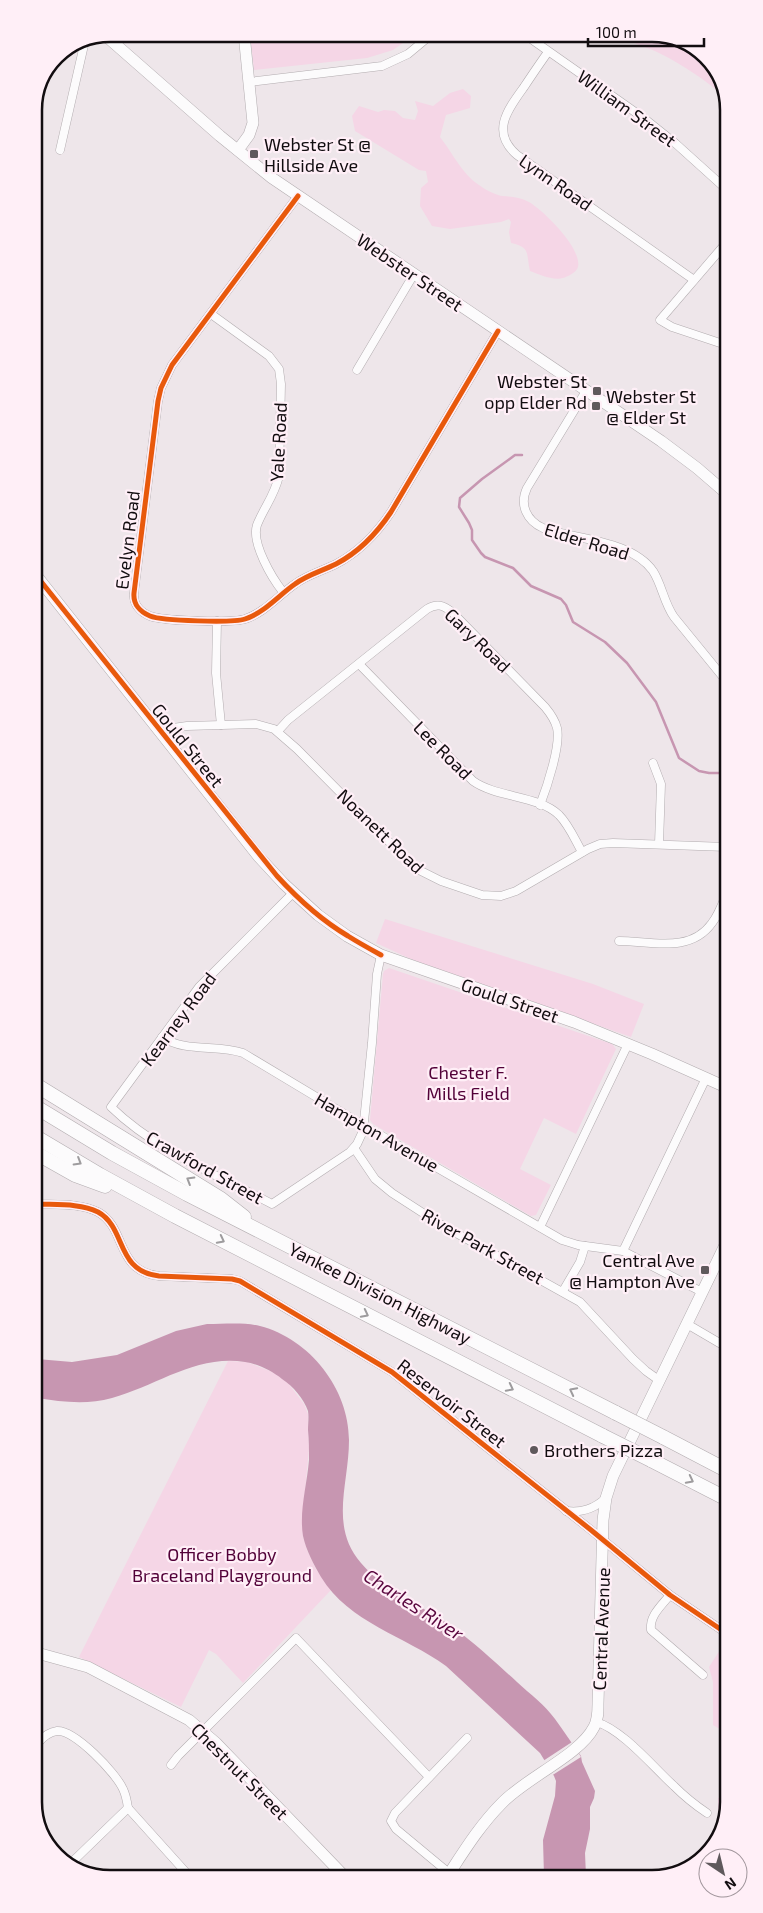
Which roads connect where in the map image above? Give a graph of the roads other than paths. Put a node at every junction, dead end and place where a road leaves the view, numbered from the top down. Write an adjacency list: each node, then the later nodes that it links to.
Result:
1 (114, 43): 9 (main road, Webster Street)
2 (245, 43): 7 (main road)
3 (421, 43): 7 (street)
4 (536, 43): 6 (street, William Street)
5 (83, 48): 8 (street)
6 (548, 52): 10 (street, William Street); 14 (street, Lynn Road)
7 (249, 82): 9 (main road)
8 (60, 150)
9 (238, 150): 11 (main road, Webster Street)
10 (720, 184)
11 (298, 196): 13 (main road, Webster Street); 15 (street, Evelyn Road)
12 (720, 250): 14 (street)
13 (414, 274): 16 (main road, Webster Street); 18 (street)
14 (694, 280): 17 (street)
15 (211, 314): 22 (street, Yale Road); 23 (street, Evelyn Road)
16 (498, 331): 19 (main road, Webster Street); 22 (street, Evelyn Road)
17 (720, 343)
18 (357, 370)
19 (586, 391): 20 (main road, Webster Street); 25 (street, Elder Road)
20 (720, 488)
21 (43, 584): 28 (main road, Gould Street)
22 (283, 592): 23 (street, Evelyn Road)
23 (217, 621): 26 (street)
24 (359, 664): 27 (street, Gary Road); 30 (street, Lee Road); 30 (street, Gary Road)
25 (720, 673)
26 (221, 725): 27 (street, Noanett Road); 28 (street, Noanett Road)
27 (278, 731): 33 (street, Noanett Road)
28 (162, 735): 34 (main road, Gould Street)
29 (653, 763): 31 (street)
30 (540, 805): 33 (street, Lee Road)
31 (659, 844): 32 (street, Noanett Road); 33 (street, Noanett Road)
32 (720, 847)
33 (582, 852)
34 (293, 893): 37 (main road, Gould Street); 38 (street, Kearney Road)
35 (720, 907): 36 (street)
36 (619, 941)
37 (382, 955): 39 (main road, Gould Street); 45 (street)
38 (162, 1036): 43 (street, Kearney Road); 45 (street, Hampton Avenue)
39 (628, 1044): 40 (main road, Gould Street); 51 (street)
40 (706, 1078): 41 (main road, Gould Street); 54 (street)
41 (720, 1084)
42 (43, 1089): 52 (highway, one-way to 42)
43 (111, 1107): 47 (street, Crawford Street)
44 (43, 1111): 52 (highway, Yankee Division Highway)
45 (363, 1125): 47 (street); 51 (street, Hampton Avenue)
46 (43, 1141): 49 (highway, Yankee Division Highway, one-way to 49)
47 (354, 1148): 58 (street, River Park Street)
48 (43, 1157): 49 (highway)
49 (141, 1198): 64 (highway, Yankee Division Highway, one-way to 64, bridge)
50 (43, 1204): 66 (street, Reservoir Street)
51 (540, 1227): 53 (street, Hampton Avenue)
52 (273, 1238): 63 (highway, Yankee Division Highway, one-way to 52, bridge)
53 (585, 1246): 54 (street, Hampton Avenue); 58 (street)
54 (623, 1251): 59 (street, Hampton Avenue)
55 (720, 1255): 56 (main road, Central Avenue)
56 (716, 1263): 57 (street); 59 (main road, Central Avenue)
57 (720, 1265)
58 (563, 1292): 62 (street, River Park Street)
59 (702, 1292): 60 (main road, Central Avenue)
60 (687, 1324): 61 (street); 62 (main road, Central Avenue)
61 (720, 1343)
62 (660, 1381): 65 (main road, Central Avenue)
63 (720, 1467)
64 (720, 1496)
65 (606, 1498): 66 (street); 67 (main road, Central Avenue)
66 (565, 1511): 67 (street, Reservoir Street)
67 (603, 1540): 68 (street, Reservoir Street); 72 (main road, Central Avenue)
68 (670, 1595): 69 (street, Reservoir Street); 71 (street)
69 (720, 1629)
70 (43, 1655): 73 (main road, Chestnut Street)
71 (703, 1675)
72 (596, 1722): 79 (street); 84 (main road, Central Avenue)
73 (204, 1731): 76 (street); 77 (street); 82 (main road, Chestnut Street)
74 (467, 1738): 77 (street)
75 (43, 1739): 78 (street)
76 (171, 1765)
77 (429, 1778): 83 (street)
78 (128, 1808): 80 (street); 81 (street)
79 (707, 1814)
80 (74, 1860)
81 (184, 1870)
82 (337, 1870)
83 (442, 1870)
84 (451, 1870)

